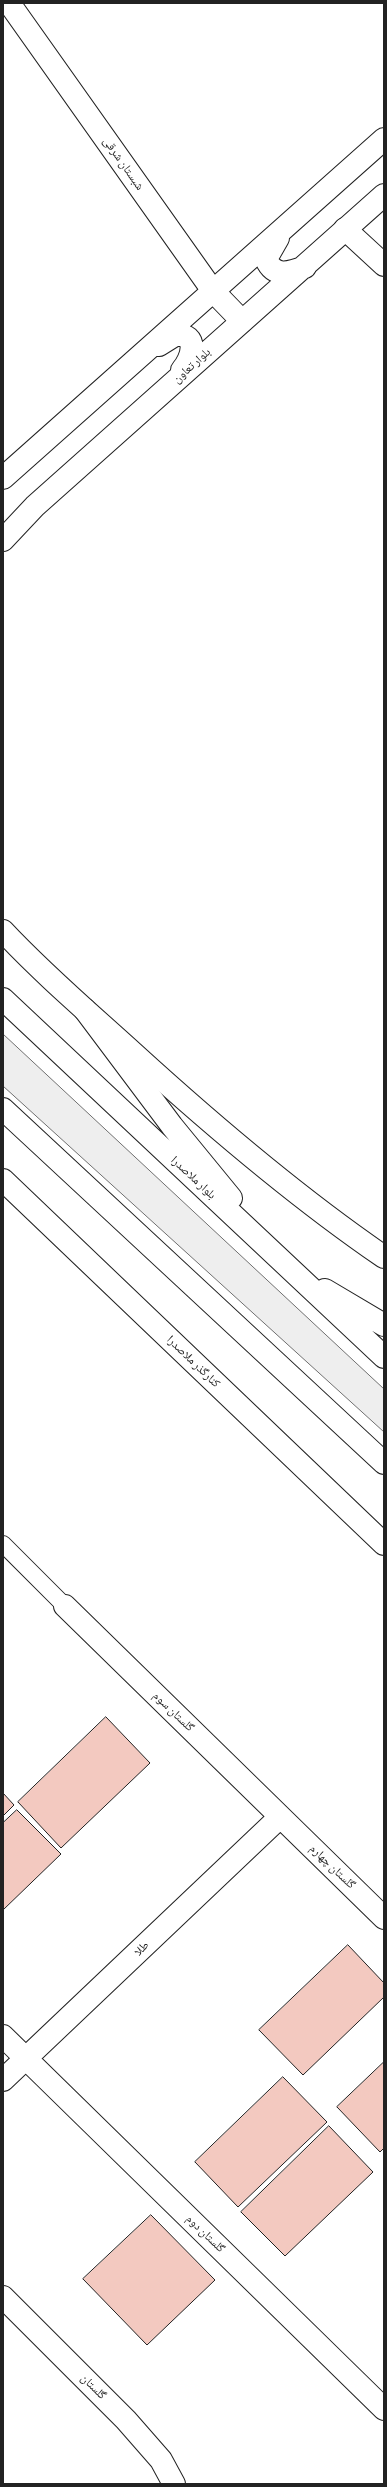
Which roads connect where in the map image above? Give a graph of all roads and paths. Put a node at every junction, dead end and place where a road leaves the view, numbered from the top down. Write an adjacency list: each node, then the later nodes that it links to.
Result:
1 (9, 3): 8 (street, شبستان شرقی)
2 (384, 139): 4 (street)
3 (384, 195): 5 (street, بلوار تعاون)
4 (287, 226): 7 (street); 8 (street)
5 (345, 229): 6 (street); 7 (street, بلوار تعاون)
6 (384, 265)
7 (305, 267): 9 (street, بلوار تعاون)
8 (213, 291): 9 (street, شبستان شرقی); 10 (street)
9 (242, 321): 11 (street, بلوار تعاون)
10 (137, 358): 11 (street); 12 (street)
11 (155, 399): 13 (street, بلوار تعاون)
12 (3, 478)
13 (3, 540)
14 (3, 931): 16 (street)
15 (3, 999): 20 (street, بلوار ملاصدرا)
16 (85, 1010): 19 (street); 20 (street)
17 (3, 1109): 23 (street)
18 (3, 1180): 25 (street, کنارگذر ملاصدرا)
19 (384, 1257)
20 (289, 1268): 21 (street); 22 (street, بلوار ملاصدرا)
21 (384, 1325)
22 (384, 1357)
23 (384, 1464)
24 (3, 1544): 26 (lane)
25 (384, 1544)
26 (65, 1606): 27 (street, گلستان سوم)
27 (280, 1817): 28 (street, گلستان چهارم); 30 (street, طلا)
28 (384, 1918)
29 (3, 2036): 30 (street, گلستان دوم)
30 (26, 2058): 31 (street, طلا); 33 (street, گلستان دوم)
31 (3, 2080)
32 (3, 2297): 34 (street, گلستان)
33 (384, 2409)
34 (174, 2484)

